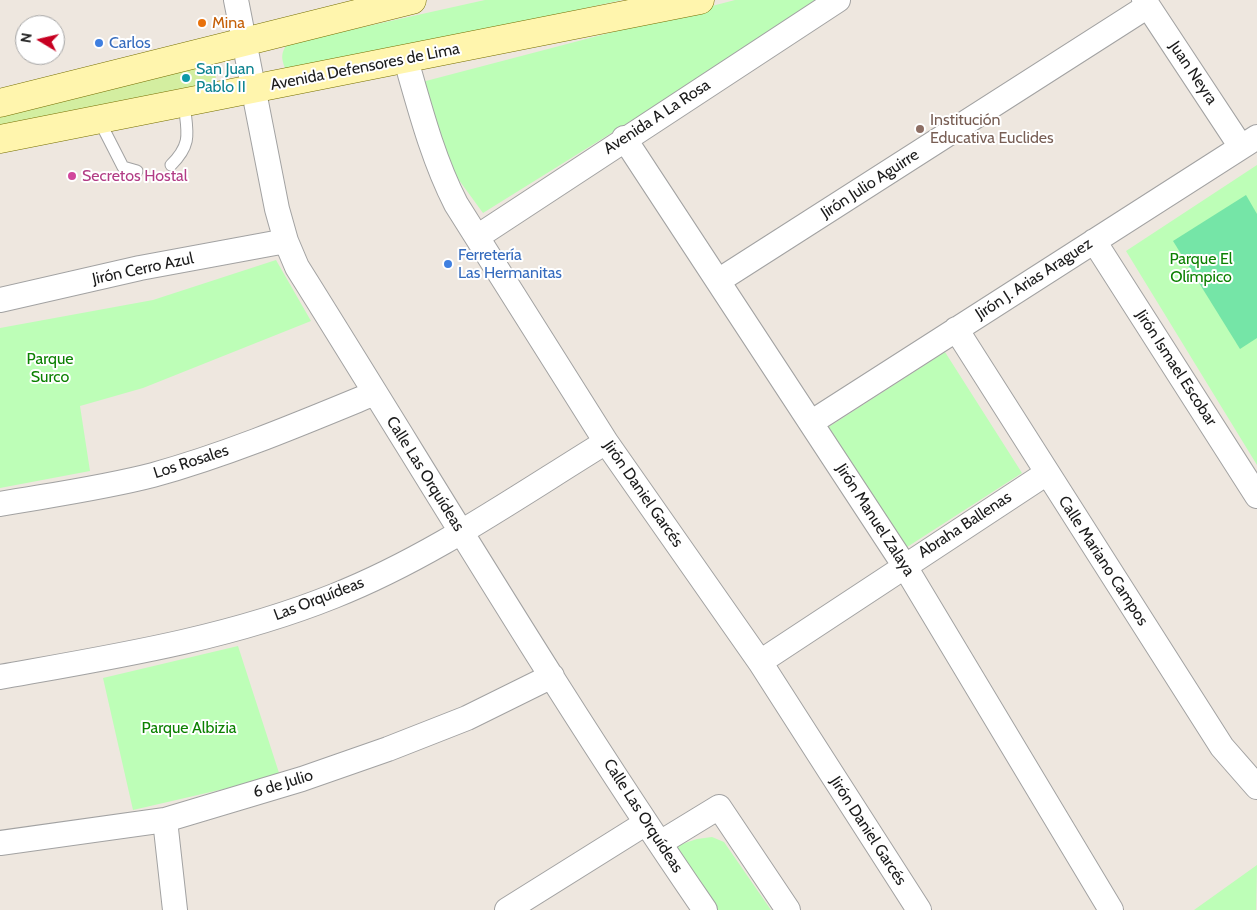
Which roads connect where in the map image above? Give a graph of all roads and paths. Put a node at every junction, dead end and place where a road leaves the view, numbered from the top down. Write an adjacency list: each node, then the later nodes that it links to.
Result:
1 (236, 0): 6 (street, Calle Las Orquídeas)
2 (412, 0): 6 (main road)
3 (700, 0): 7 (main road, Avenida Defensores de Lima)
4 (838, 0): 12 (street, Avenida A La Rosa)
5 (1146, 3): 14 (street, Juan Neyra); 20 (street, Jirón Julio Aguirre)
6 (245, 40): 8 (street, Calle Las Orquídeas); 10 (main road)
7 (406, 60): 8 (main road, Avenida Defensores de Lima); 17 (street, Jirón Daniel Garcés)
8 (255, 88): 9 (main road, Avenida Defensores de Lima); 18 (street, Calle Las Orquídeas)
9 (184, 102): 11 (main road, Avenida Defensores de Lima); 15 (lane)
10 (0, 103)
11 (99, 120): 13 (main road, Avenida Defensores de Lima); 16 (lane)
12 (624, 138): 17 (street, Avenida A La Rosa); 20 (street, Jirón Manuel Zalaya)
13 (0, 139)
14 (1249, 142): 19 (street, Jirón J. Arias Araguez)
15 (171, 165)
16 (137, 171)
17 (477, 237): 25 (street, Jirón Daniel Garcés)
18 (286, 241): 21 (street, Jirón Cerro Azul); 23 (street, Calle Las Orquídeas)
19 (1094, 241): 22 (street, Jirón J. Arias Araguez); 27 (street, Jirón Ismael Escobar)
20 (718, 281): 24 (street, Jirón Manuel Zalaya)
21 (0, 300)
22 (956, 330): 24 (street, Jirón J. Arias Araguez); 26 (street, Calle Mariano Campos)
23 (375, 393): 28 (street, Los Rosales); 29 (street, Calle Las Orquídeas)
24 (812, 422): 30 (street, Jirón Manuel Zalaya)
25 (606, 442): 29 (street, Las Orquídeas); 31 (street, Jirón Daniel Garcés)
26 (1046, 473): 30 (street, Abraha Ballenas); 34 (street, Calle Mariano Campos)
27 (1257, 496)
28 (0, 504)
29 (460, 532): 32 (street, Calle Las Orquídeas); 33 (street, Las Orquídeas)
30 (904, 565): 31 (street, Abraha Ballenas); 44 (street, Jirón Manuel Zalaya)
31 (760, 662): 43 (street, Jirón Daniel Garcés)
32 (552, 676): 35 (street, 6 de Julio); 36 (street, Calle Las Orquídeas)
33 (0, 677)
34 (1257, 787)
35 (166, 820): 37 (street, 6 de Julio); 39 (street)
36 (646, 823): 38 (street, Calle Las Orquídeas); 40 (street)
37 (0, 843)
38 (660, 843): 41 (street, Calle Las Orquídeas); 42 (street)
39 (175, 910)
40 (507, 910)
41 (706, 910)
42 (788, 910)
43 (919, 910)
44 (1111, 910)

